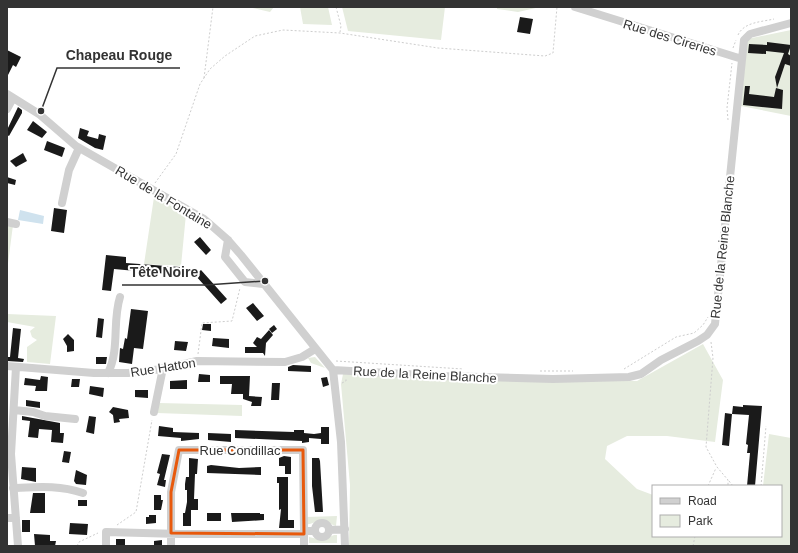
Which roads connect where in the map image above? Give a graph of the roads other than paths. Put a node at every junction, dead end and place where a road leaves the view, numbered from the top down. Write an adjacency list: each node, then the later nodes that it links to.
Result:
1 (575, 7): 3 (street, Rue des Cireries)
2 (791, 23): 3 (street, Rue de la Reine Blanche)
3 (737, 58): 17 (street, Rue de la Reine Blanche)
4 (10, 96): 5 (street); 6 (street, Rue de la Fontaine)
5 (7, 109)
6 (79, 148): 7 (street); 10 (street, Rue de la Fontaine)
7 (62, 203)
8 (7, 222): 9 (street)
9 (16, 224)
10 (228, 240): 11 (street, Rue de la Fontaine); 11 (street)
11 (263, 284): 13 (street, Rue de la Fontaine)
12 (120, 297): 18 (street)
13 (315, 349): 16 (street, Rue Hatton); 17 (street, Rue de la Fontaine)
14 (7, 366): 15 (street, Rue Hatton)
15 (16, 367): 18 (street, Rue Hatton); 19 (street)
16 (163, 368): 18 (street, Rue Hatton); 20 (street)
17 (333, 370): 25 (street)
18 (108, 373)
19 (14, 410): 21 (street); 22 (street)
20 (154, 412)
21 (75, 419)
22 (13, 488): 23 (street); 24 (street)
23 (83, 493)
24 (11, 518): 28 (street)
25 (345, 529): 26 (street); 30 (street)
26 (304, 538): 27 (street); 27 (street, Rue Condillac)
27 (171, 539): 29 (street)
28 (18, 546)
29 (106, 546)
30 (345, 546)

